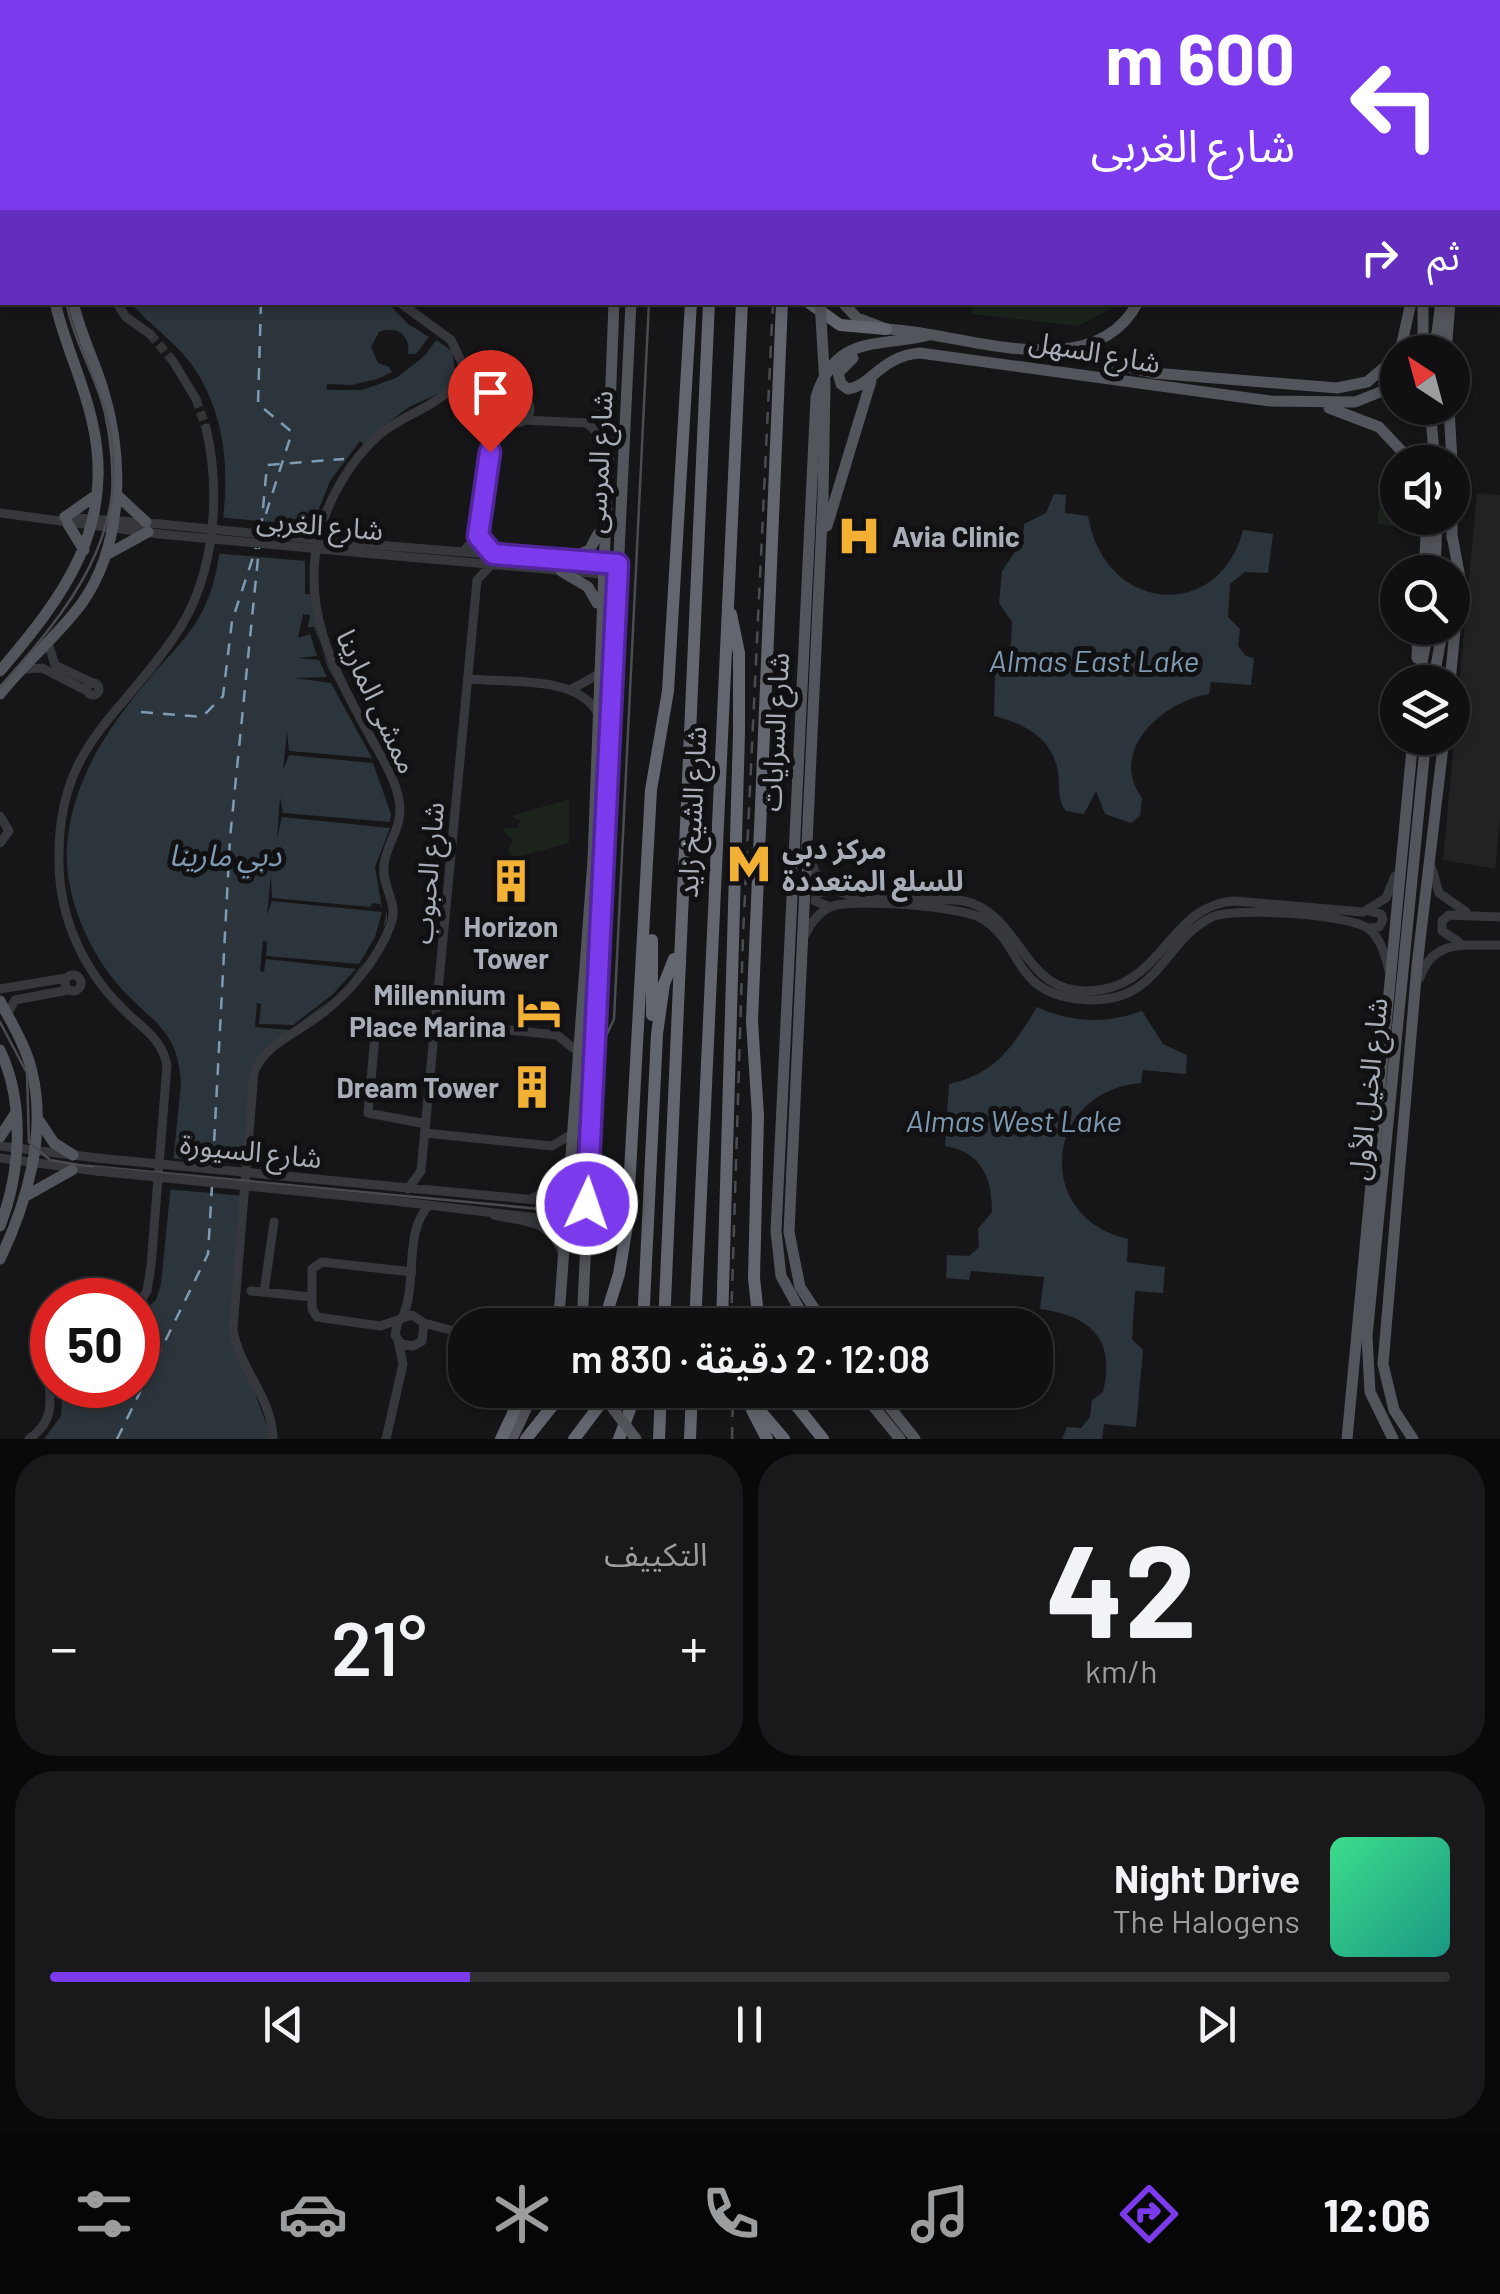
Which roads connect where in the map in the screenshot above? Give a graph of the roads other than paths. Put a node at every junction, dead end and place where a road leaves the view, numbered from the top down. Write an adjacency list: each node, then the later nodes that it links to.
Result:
1 (56, 305): 45 (main road)
2 (74, 305): 44 (main road)
3 (118, 305): 20 (street)
4 (403, 305): 179 (street, ممشى المارينا)
5 (614, 305): 35 (main road, شارع المرسى)
6 (630, 305): 61 (main road, شارع المرسى)
7 (690, 305): 87 (highway)
8 (709, 305): 96 (highway, شارع الشيخ زايد)
9 (742, 305): 64 (highway, شارع الشيخ زايد)
10 (782, 305): 153 (highway)
11 (812, 305): 19 (highway)
12 (820, 305): 54 (main road, شارع السرايات, bridge)
13 (845, 305): 19 (main road, شارع السرايات)
14 (1136, 305): 27 (main road, شارع السرايات)
15 (1409, 305): 22 (main road)
16 (1423, 305): 23 (main road)
17 (1441, 305): 24 (main road)
18 (1450, 305): 25 (main road)
19 (886, 329): 21 (main road, شارع السرايات)
20 (150, 334)
21 (928, 334): 26 (main road, شارع السرايات); 27 (main road, شارع السرايات)
22 (1403, 335)
23 (1424, 335)
24 (1436, 335)
25 (1447, 335)
26 (898, 340): 28 (main road); 80 (main road, شارع السرايات)
27 (1064, 352): 30 (main road)
28 (888, 360): 33 (main road, شارع السهل); 54 (main road, شارع السرايات)
29 (172, 361): 32 (street)
30 (1380, 371)
31 (1380, 392): 33 (main road, شارع السهل)
32 (196, 398)
33 (1295, 402): 43 (main road, شارع السهل)
34 (530, 405): 36 (street); 37 (street); 38 (street)
35 (611, 407): 39 (street); 42 (main road, شارع المرسى)
36 (503, 412): 38 (street); 41 (street)
37 (553, 420): 38 (street); 39 (street)
38 (522, 421): 41 (street)
39 (587, 423): 42 (street)
40 (206, 428): 75 (street)
41 (496, 441): 53 (street)
42 (608, 444): 47 (main road, شارع المرسى)
43 (1398, 445)
44 (116, 494): 50 (main road); 51 (main road)
45 (94, 496): 48 (main road); 49 (main road)
46 (0, 513): 48 (street, شارع الغربى)
47 (602, 520): 60 (main road); 62 (main road, شارع المرسى)
48 (67, 521): 49 (street, شارع الغربى); 55 (main road)
49 (91, 523): 50 (street, شارع الغربى); 55 (main road)
50 (112, 524): 51 (street, شارع الغربى); 56 (main road)
51 (153, 528): 56 (main road); 58 (street, شارع الغربى, bridge)
52 (1452, 535): 57 (main road); 67 (main road)
53 (478, 536): 58 (street); 59 (street)
54 (820, 549): 80 (main road, شارع السرايات)
55 (84, 551): 68 (main road)
56 (106, 555): 66 (main road)
57 (1451, 555)
58 (463, 557): 59 (street, شارع الغربى); 63 (street)
59 (492, 560): 60 (street, شارع الغربى); 63 (street)
60 (565, 566): 62 (street, شارع الغربى); 65 (main road)
61 (618, 567): 62 (street, شارع الغربى); 146 (main road, شارع المرسى)
62 (601, 569): 65 (main road, شارع المرسى)
63 (478, 580): 71 (street, شارع الحبوب)
64 (728, 607): 151 (highway, شارع الشيخ زايد); 152 (highway)
65 (600, 610): 70 (main road, شارع المرسى)
66 (48, 642): 69 (main road); 72 (street)
67 (1452, 665)
68 (0, 670)
69 (21, 670): 72 (street); 74 (main road)
70 (599, 674): 73 (street); 76 (main road, شارع المرسى)
71 (470, 679): 73 (street); 104 (street, شارع الحبوب)
72 (93, 689): 75 (street)
73 (572, 689): 76 (street)
74 (0, 694)
75 (116, 707): 97 (street)
76 (598, 714): 106 (main road, شارع المرسى)
77 (1412, 755): 85 (main road, شارع الخيل الأول)
78 (1424, 755): 195 (main road, شارع الخيل الأول)
79 (1442, 755): 84 (main road)
80 (803, 792): 82 (main road, شارع السرايات); 124 (main road, شارع السرايات)
81 (0, 816): 83 (street)
82 (806, 836): 86 (street); 93 (main road, شارع السرايات)
83 (0, 843)
84 (1430, 843): 90 (street); 102 (main road)
85 (1403, 855): 89 (street); 98 (main road, شارع الخيل الأول)
86 (831, 892): 88 (street); 89 (street)
87 (646, 898): 107 (highway); 147 (highway)
88 (830, 907): 92 (street); 93 (street)
89 (1369, 911): 92 (street)
90 (1469, 913): 91 (street); 94 (street)
91 (1500, 918)
92 (1366, 927): 98 (street)
93 (802, 942): 124 (main road, شارع السرايات)
94 (1462, 944): 95 (street); 102 (street)
95 (1500, 945)
96 (677, 952): 107 (highway); 150 (highway, شارع الشيخ زايد)
97 (89, 968): 99 (street); 140 (street)
98 (1390, 973): 194 (main road, شارع الخيل الأول)
99 (71, 977): 100 (street); 103 (street)
100 (0, 989)
101 (0, 1001): 103 (main road)
102 (1414, 1009): 196 (main road)
103 (7, 1015): 109 (main road)
104 (434, 1033): 106 (street); 110 (street, شارع الحبوب); 110 (street)
105 (0, 1050): 108 (main road)
106 (579, 1054): 111 (main road, شارع المرسى)
107 (653, 1104): 139 (highway)
108 (17, 1110): 112 (main road); 114 (main road)
109 (37, 1117): 116 (main road); 117 (main road)
110 (425, 1129): 111 (street); 123 (street, شارع الحبوب)
111 (573, 1132): 115 (main road, شارع المرسى)
112 (0, 1137)
113 (0, 1146): 114 (street, شارع السيورة)
114 (16, 1147): 116 (street, شارع السيورة); 119 (main road)
115 (572, 1148): 128 (street, شارع السيورة); 137 (main road, شارع المرسى)
116 (34, 1149): 117 (street, شارع السيورة); 120 (main road)
117 (73, 1155): 125 (street, شارع السيورة, bridge)
118 (0, 1158): 119 (street, شارع السيورة)
119 (14, 1161): 120 (street, شارع السيورة); 127 (main road)
120 (32, 1164): 122 (street, شارع السيورة); 129 (main road)
121 (0, 1169): 127 (main road)
122 (72, 1170): 129 (main road); 130 (street, شارع السيورة, bridge)
123 (421, 1170): 125 (street, شارع الحبوب); 126 (street)
124 (784, 1184): 154 (main road, شارع السرايات); 155 (main road, شارع السرايات)
125 (408, 1188): 126 (street, شارع السيورة)
126 (436, 1192): 128 (street, شارع السيورة)
127 (9, 1196): 129 (main road); 135 (main road)
128 (497, 1198): 132 (street, شارع السيورة)
129 (22, 1202): 136 (main road)
130 (405, 1202): 131 (street, شارع السيورة); 133 (street)
131 (429, 1205): 132 (street, شارع السيورة); 133 (street)
132 (467, 1208): 137 (street, شارع السيورة)
133 (416, 1220): 138 (street)
134 (274, 1222): 143 (street)
135 (0, 1226)
136 (0, 1259)
137 (566, 1260): 145 (main road, شارع المرسى)
138 (412, 1272): 142 (street); 144 (street)
139 (643, 1275): 148 (highway); 149 (highway)
140 (149, 1278)
141 (251, 1291): 143 (street)
142 (411, 1291): 156 (street); 157 (street)
143 (264, 1292): 144 (street)
144 (312, 1297): 158 (street)
145 (557, 1308)
146 (582, 1308)
147 (608, 1308)
148 (637, 1308)
149 (642, 1308)
150 (665, 1308)
151 (696, 1308)
152 (722, 1308)
153 (757, 1308)
154 (797, 1308)
155 (812, 1308)
156 (400, 1318): 157 (street); 158 (street); 161 (street)
157 (423, 1321): 159 (street); 162 (street)
158 (380, 1326): 161 (street)
159 (448, 1331)
160 (448, 1331): 162 (street)
161 (396, 1338): 162 (street); 163 (street)
162 (418, 1344): 163 (street)
163 (403, 1364): 180 (street)
164 (52, 1408): 178 (street)
165 (516, 1408): 181 (highway)
166 (527, 1408): 182 (main road)
167 (551, 1408): 183 (highway)
168 (597, 1408): 184 (highway)
169 (613, 1408): 186 (main road, bridge)
170 (630, 1408): 185 (highway)
171 (661, 1408): 187 (highway)
172 (691, 1408): 188 (highway)
173 (752, 1408): 189 (highway)
174 (758, 1408): 190 (highway)
175 (798, 1408): 191 (highway)
176 (875, 1408): 192 (main road)
177 (890, 1408): 193 (main road)
178 (29, 1439)
179 (273, 1439)
180 (386, 1439)
181 (501, 1439)
182 (512, 1439)
183 (526, 1439)
184 (574, 1439)
185 (619, 1439)
186 (636, 1439)
187 (658, 1439)
188 (690, 1439)
189 (767, 1439)
190 (784, 1439)
191 (823, 1439)
192 (900, 1439)
193 (915, 1439)
194 (1347, 1439)
195 (1392, 1439)
196 (1413, 1439)

